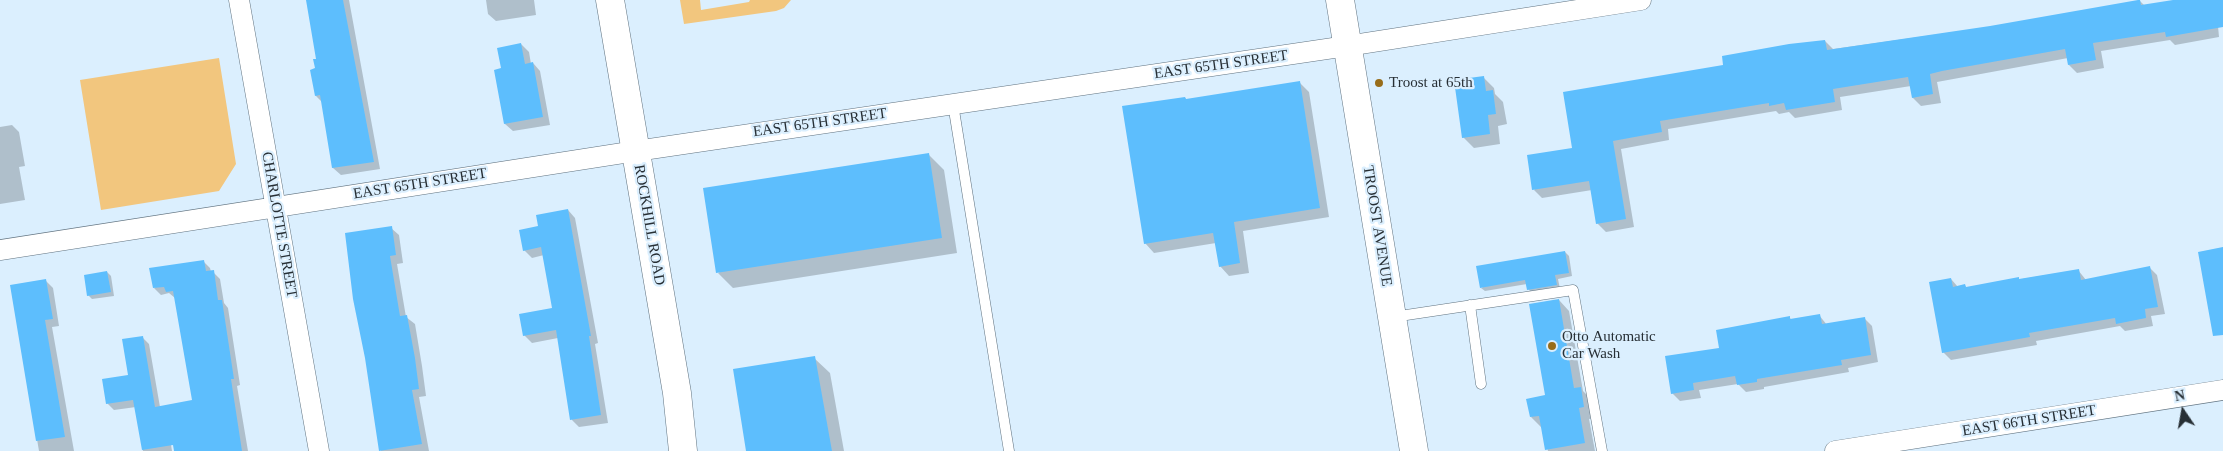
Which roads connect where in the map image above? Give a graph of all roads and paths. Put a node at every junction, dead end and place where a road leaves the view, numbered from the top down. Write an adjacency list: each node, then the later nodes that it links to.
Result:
1 (238, 0): 8 (street, CHARLOTTE STREET)
2 (610, 0): 7 (main road, ROCKHILL ROAD)
3 (1340, 0): 5 (main road, TROOST AVENUE)
4 (1641, 0): 5 (street, EAST 65TH STREET)
5 (1347, 46): 6 (street, EAST 65TH STREET); 11 (main road, TROOST AVENUE)
6 (953, 104): 7 (street, EAST 65TH STREET); 16 (lane)
7 (636, 151): 8 (street, EAST 65TH STREET); 15 (main road, ROCKHILL ROAD)
8 (276, 207): 9 (street, EAST 65TH STREET); 14 (street, CHARLOTTE STREET)
9 (0, 250)
10 (1470, 305): 11 (lane); 12 (lane); 18 (lane)
11 (1392, 317): 17 (main road, TROOST AVENUE)
12 (1481, 384)
13 (2223, 390): 19 (street, EAST 66TH STREET)
14 (319, 451)
15 (683, 451)
16 (1009, 451)
17 (1414, 451)
18 (1602, 451)
19 (1835, 451)

